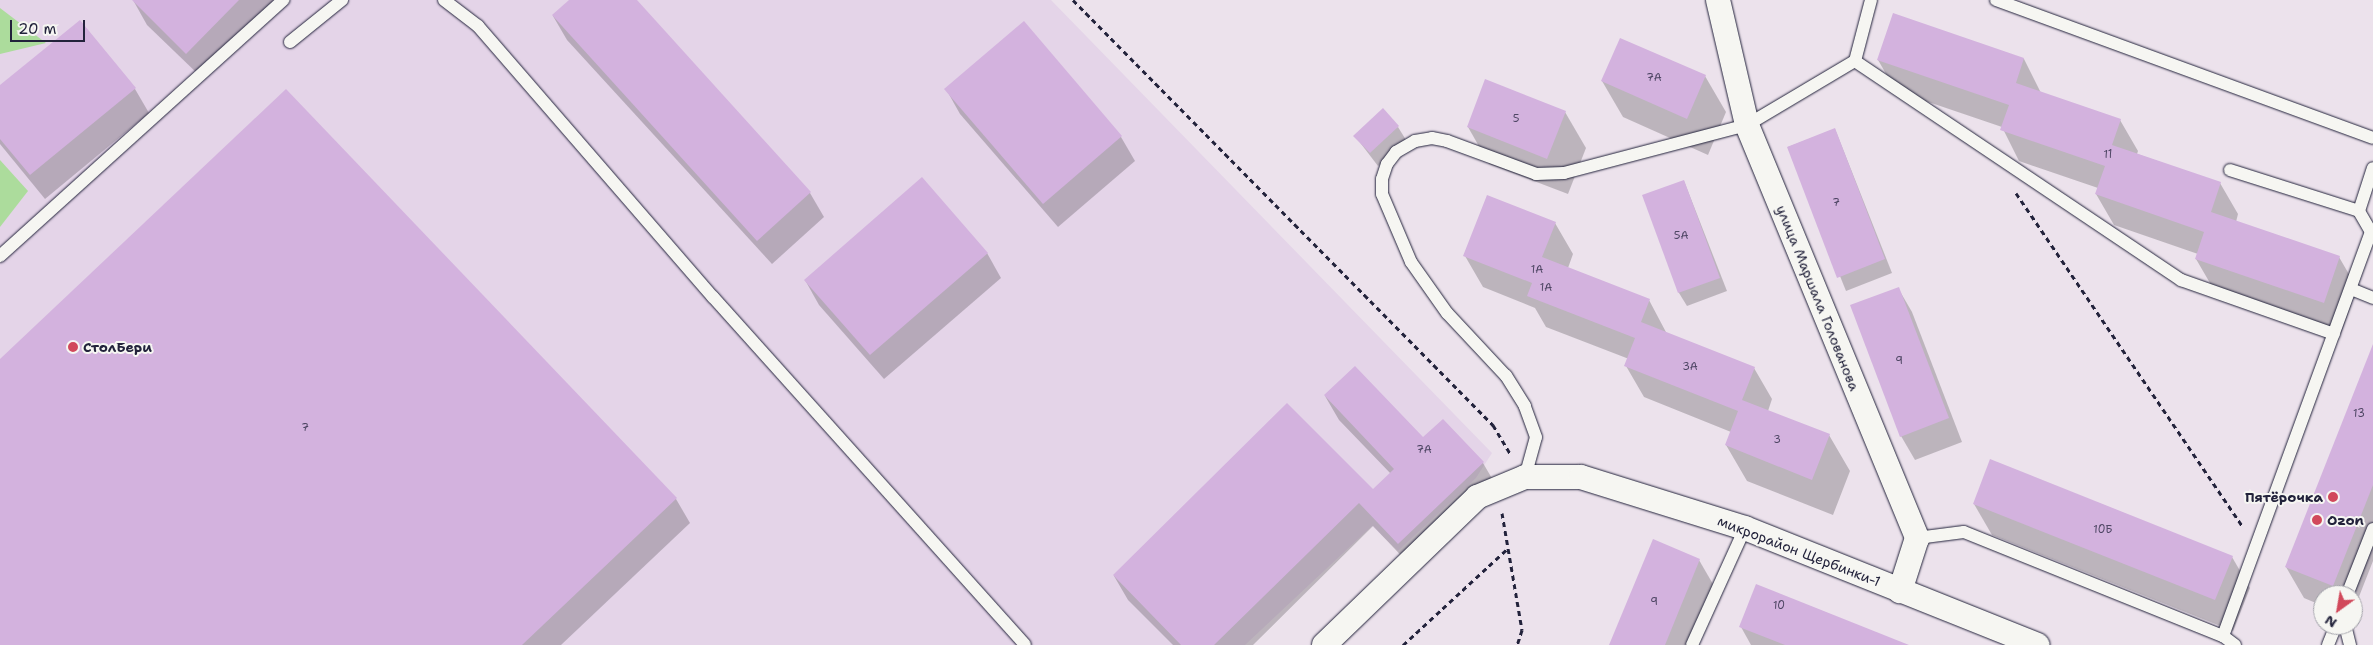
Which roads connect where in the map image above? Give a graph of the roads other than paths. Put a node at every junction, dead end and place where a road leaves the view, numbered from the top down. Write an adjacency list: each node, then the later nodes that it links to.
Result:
1 (283, 0): 15 (lane)
2 (342, 0): 7 (lane)
3 (444, 0): 27 (lane)
4 (1718, 0): 9 (street, улица Маршала Голованова)
5 (1871, 0): 8 (lane)
6 (1996, 0): 10 (lane)
7 (290, 42)
8 (1855, 61): 9 (lane); 18 (lane)
9 (1747, 125): 19 (lane); 22 (street, улица Маршала Голованова)
10 (2373, 138)
11 (2373, 168): 13 (lane)
12 (2230, 170): 13 (lane)
13 (2359, 211): 14 (lane)
14 (2372, 233): 16 (lane)
15 (0, 256)
16 (2351, 289): 17 (lane); 18 (lane)
17 (2373, 298)
18 (2334, 334): 25 (lane)
19 (1525, 476): 20 (street, микрорайон Щербинки-1); 28 (street)
20 (1745, 528): 24 (street, микрорайон Щербинки-1); 26 (lane)
21 (2373, 529): 23 (lane)
22 (1917, 538): 24 (street); 25 (lane)
23 (2352, 585)
24 (1900, 590): 29 (street, микрорайон Щербинки-1)
25 (2222, 636): 30 (lane)
26 (1694, 644)
27 (1025, 645)
28 (1324, 645)
29 (2038, 645)
30 (2235, 645)

